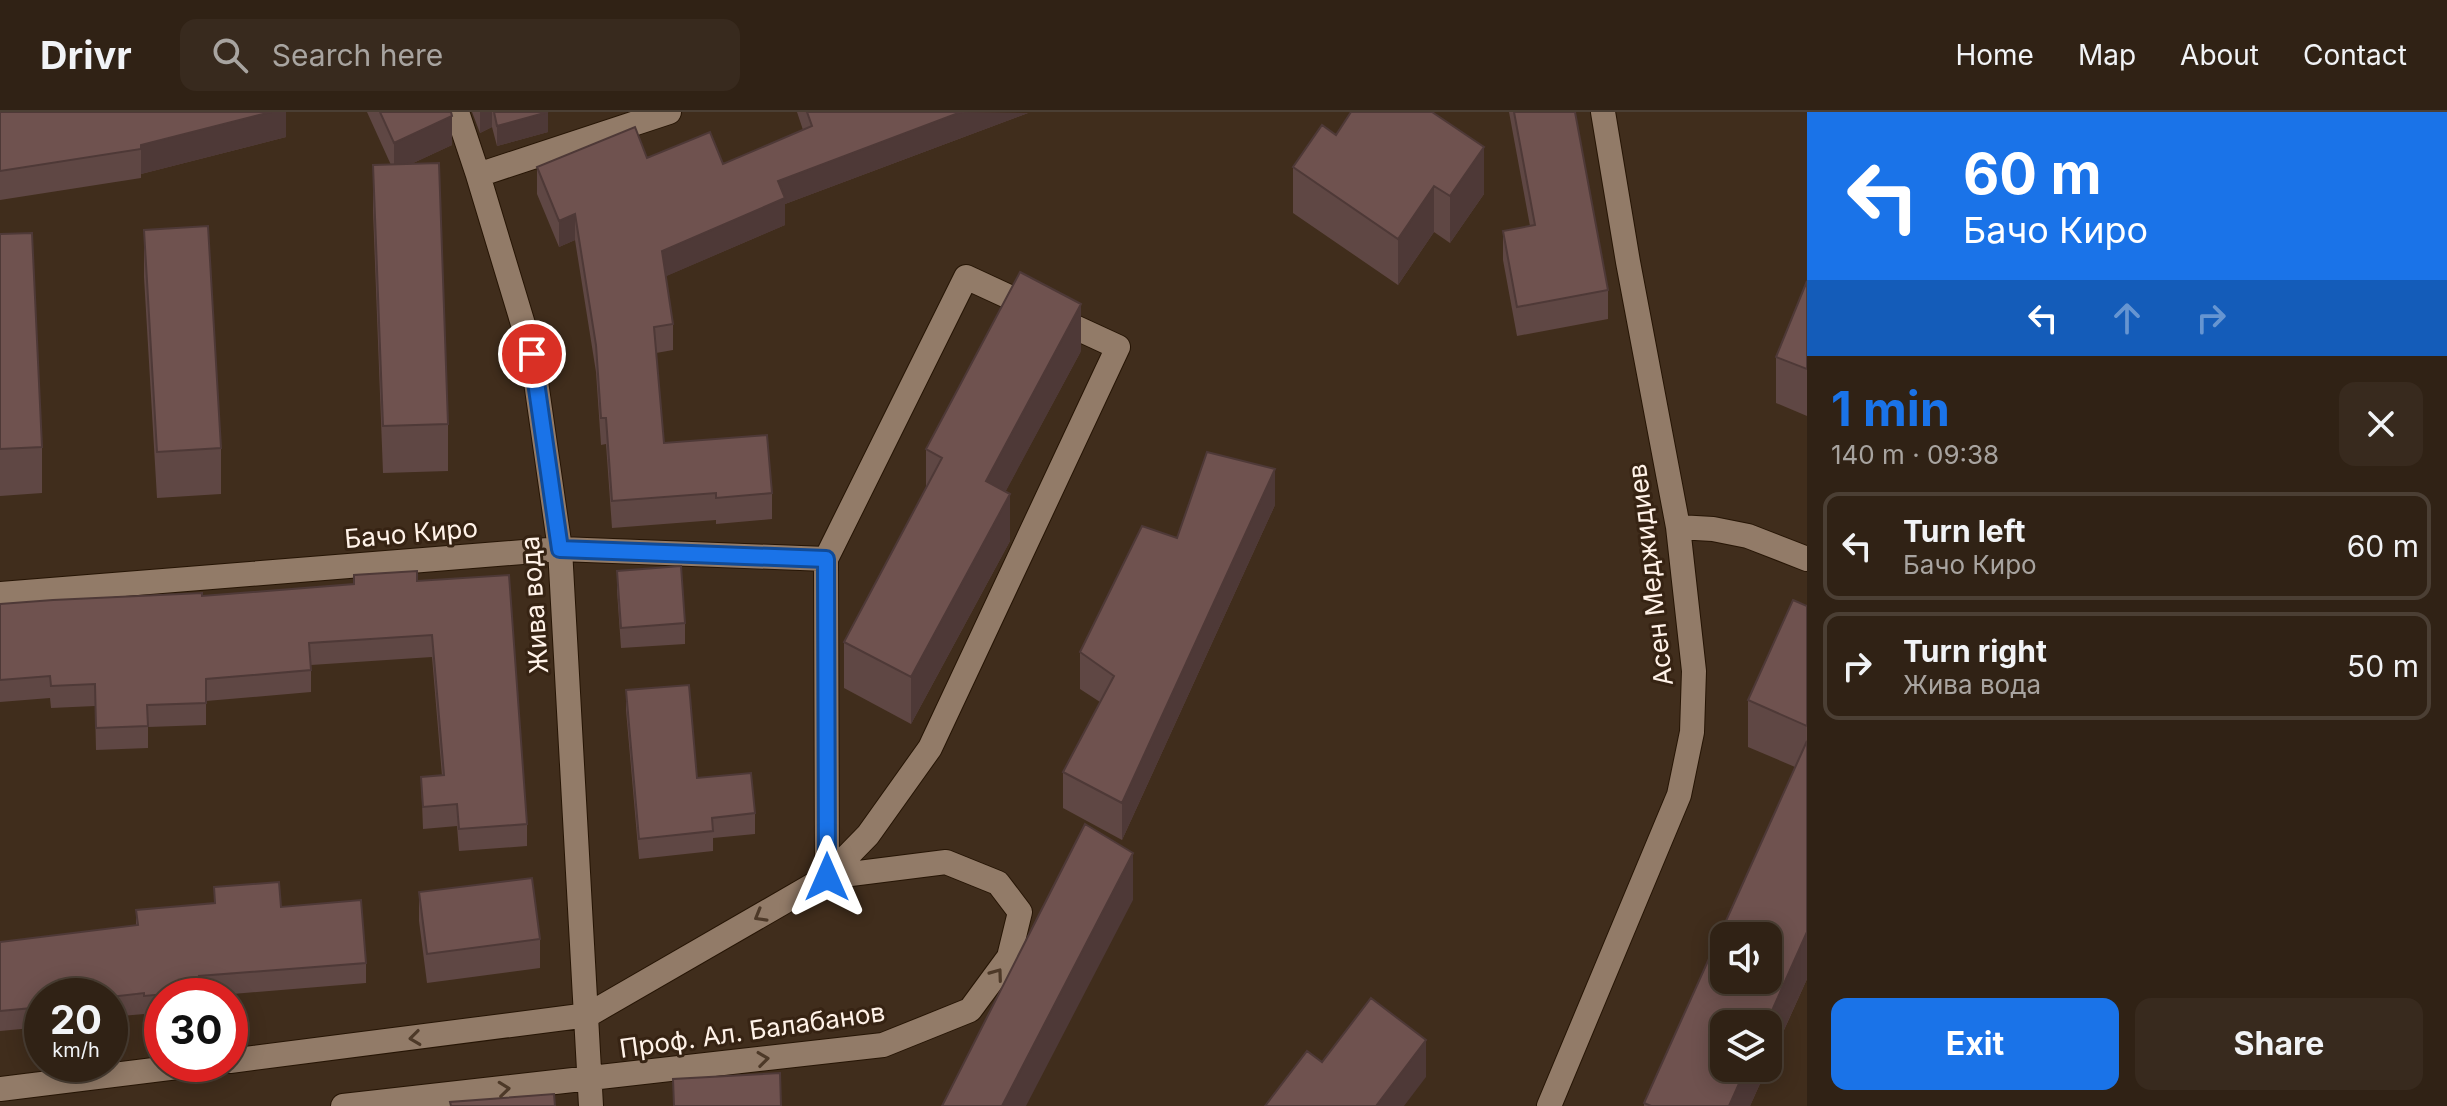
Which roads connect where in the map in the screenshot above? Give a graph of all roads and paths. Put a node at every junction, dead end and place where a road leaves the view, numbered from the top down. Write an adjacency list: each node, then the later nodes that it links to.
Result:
1 (457, 112): 4 (street, Жива вода)
2 (669, 112): 4 (street)
3 (1603, 112): 5 (street, Асен Меджидиев)
4 (478, 175): 6 (street, Жива вода)
5 (1678, 527): 8 (street); 18 (street, Асен Меджидиев)
6 (560, 549): 7 (street, Бачо Киро); 9 (street, Бачо Киро); 11 (street, Жива вода)
7 (826, 559): 10 (street); 10 (street)
8 (1807, 559)
9 (0, 594)
10 (827, 877): 11 (street, Проф. Ал. Балабанов, one-way to 11); 14 (street, Проф. Ал. Балабанов, one-way to 10)
11 (588, 1015): 12 (street, Проф. Ал. Балабанов, one-way to 12); 14 (street, Жива вода)
12 (248, 1059)
13 (144, 1071): 15 (street)
14 (590, 1079): 16 (street, Проф. Ал. Балабанов, one-way to 14); 17 (street, Жива вода)
15 (0, 1089)
16 (343, 1106)
17 (591, 1106)
18 (1549, 1106)

